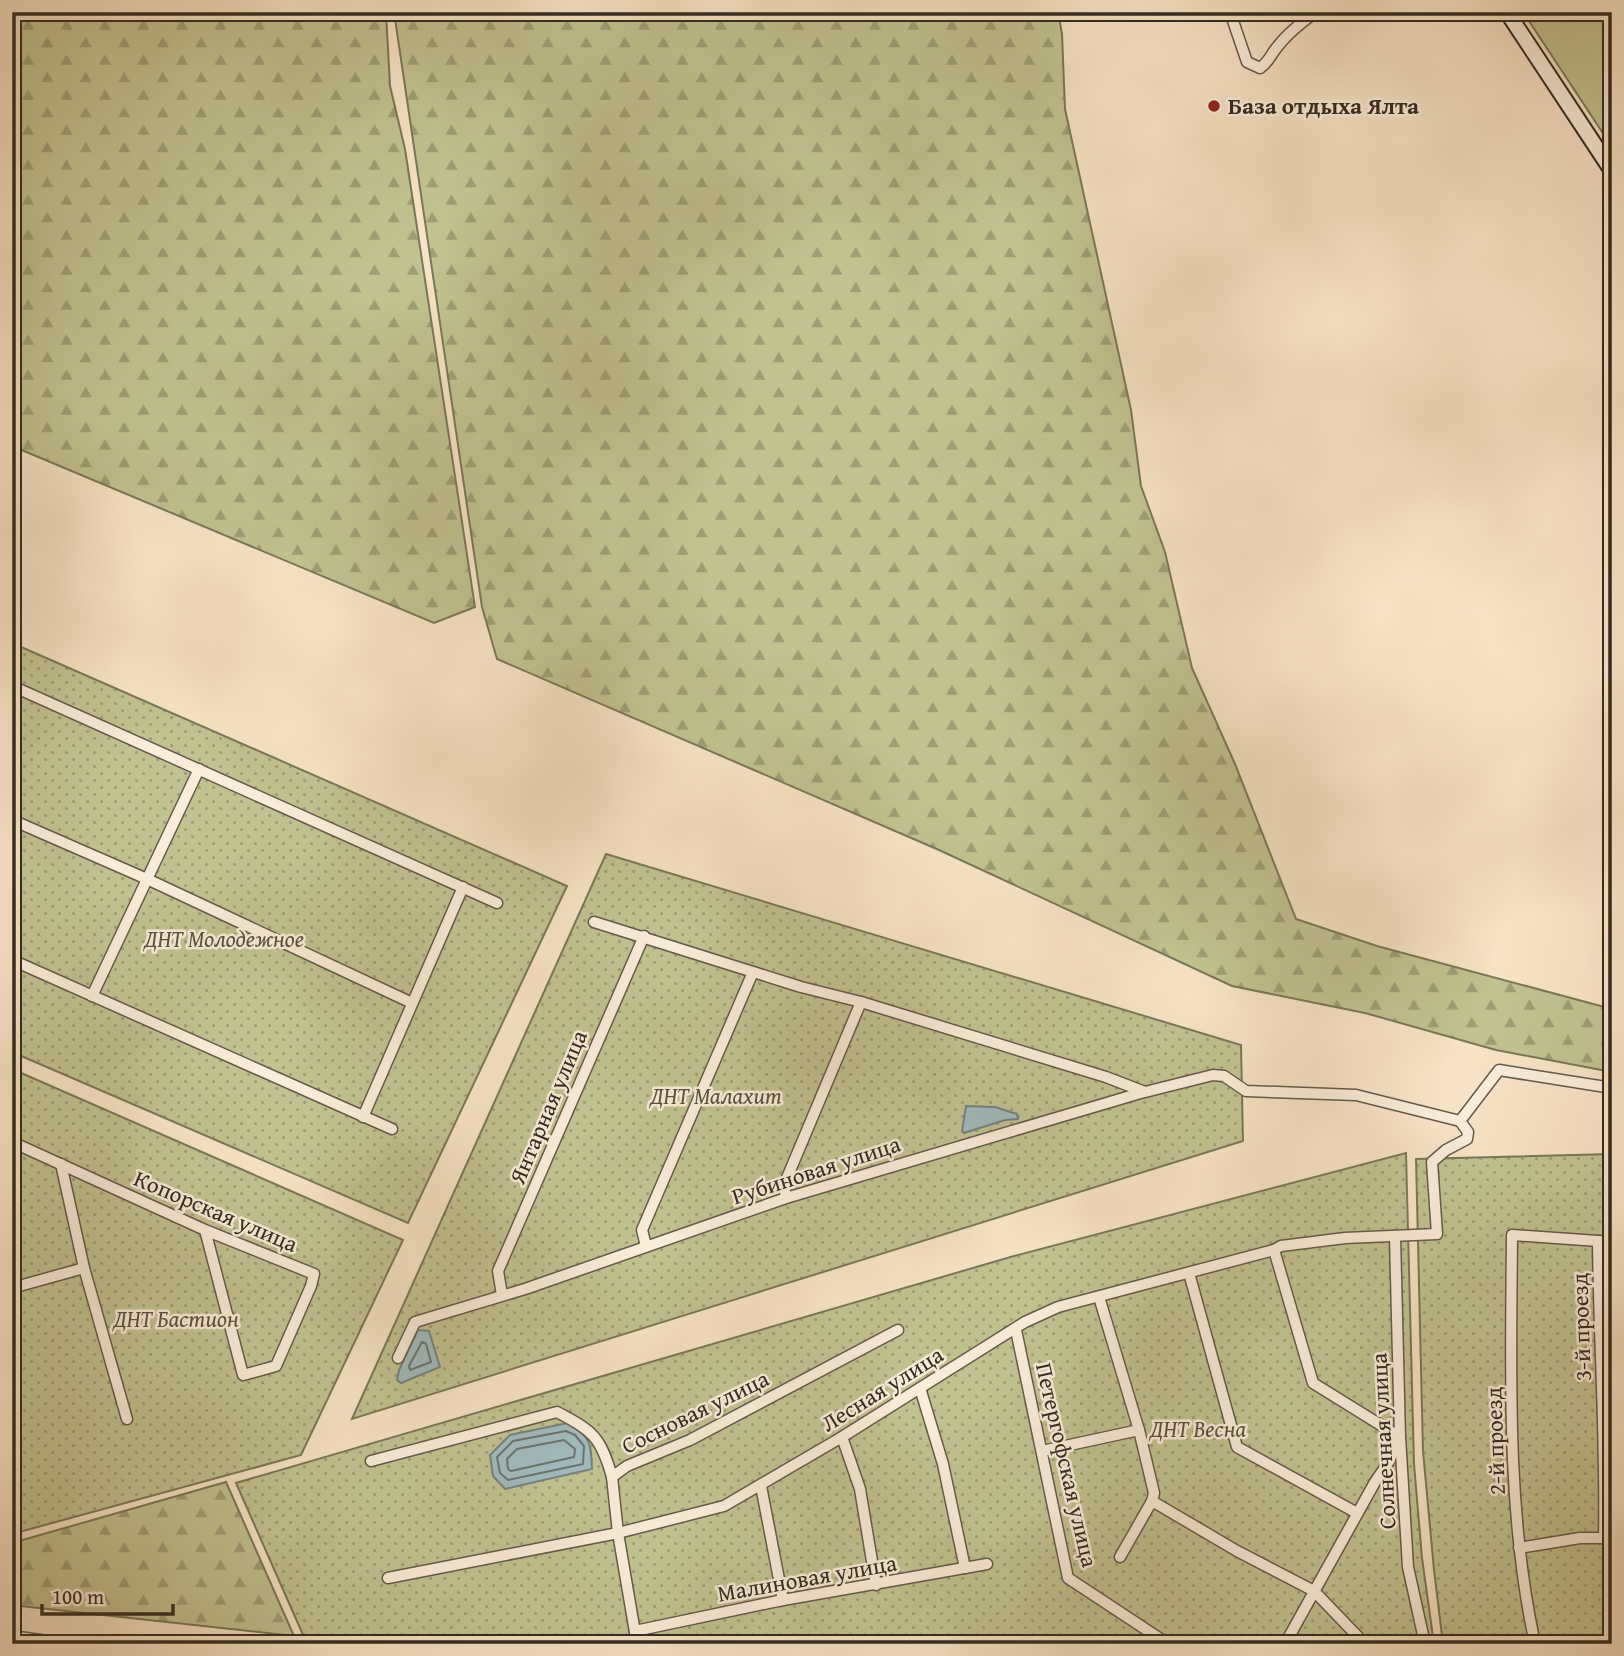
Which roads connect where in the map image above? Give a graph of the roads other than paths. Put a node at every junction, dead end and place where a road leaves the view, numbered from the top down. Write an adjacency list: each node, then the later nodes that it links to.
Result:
1 (1230, 12): 2 (street)
2 (1316, 12)
3 (1507, 12): 4 (main road)
4 (1612, 171)
5 (12, 686): 6 (street)
6 (199, 769): 8 (street); 9 (street)
7 (12, 820): 8 (street)
8 (147, 880): 15 (street); 17 (street)
9 (463, 887): 10 (street); 17 (street)
10 (497, 903)
11 (594, 922): 12 (street)
12 (643, 936): 14 (street); 35 (street, Янтарная улица)
13 (12, 960): 15 (street)
14 (753, 972): 16 (street); 30 (street)
15 (93, 996): 20 (street)
16 (860, 1002): 19 (street); 25 (street)
17 (412, 1003): 20 (street)
18 (1612, 1088): 21 (street)
19 (1145, 1092): 21 (street, Рубиновая улица); 25 (street, Рубиновая улица)
20 (363, 1117): 22 (street)
21 (1460, 1121): 27 (street, Лесная улица)
22 (392, 1129)
23 (12, 1142): 24 (street, Копорская улица)
24 (61, 1164): 26 (street, Копорская улица); 32 (street)
25 (786, 1198): 30 (street, Рубиновая улица)
26 (205, 1230): 26 (street, Копорская улица)
27 (1395, 1236): 31 (street, Лесная улица); 44 (street, Солнечная улица)
28 (1598, 1241): 29 (street); 52 (street, 3-й проезд); 53 (street, 2-й проезд)
29 (1612, 1242)
30 (646, 1246): 35 (street, Рубиновая улица)
31 (1274, 1250): 33 (street, Лесная улица); 44 (street)
32 (83, 1268): 34 (street); 41 (street)
33 (1189, 1273): 36 (street, Лесная улица); 50 (street)
34 (12, 1287)
35 (502, 1295): 39 (street, Рубиновая улица)
36 (1099, 1297): 38 (street, Лесная улица); 42 (street)
37 (898, 1330): 47 (street, Сосновая улица)
38 (1016, 1330): 40 (street, Лесная улица); 45 (street, Петергофская улица)
39 (398, 1358)
40 (920, 1388): 43 (street, Лесная улица); 56 (street)
41 (127, 1419)
42 (1139, 1430): 45 (street); 49 (street)
43 (842, 1437): 48 (street, Лесная улица); 58 (street)
44 (1400, 1437): 50 (street); 68 (street, Солнечная улица)
45 (1042, 1451): 65 (street, Петергофская улица)
46 (370, 1461): 47 (street, Сосновая улица)
47 (612, 1477): 51 (street)
48 (761, 1486): 51 (street, Лесная улица); 60 (street)
49 (1152, 1501): 54 (street); 59 (street)
50 (1357, 1513): 59 (street)
51 (618, 1533): 57 (street, Лесная улица); 61 (street)
52 (1608, 1538): 53 (street)
53 (1519, 1548): 69 (street, 2-й проезд)
54 (1120, 1557)
55 (986, 1564): 56 (street, Малиновая улица)
56 (965, 1568): 58 (street, Малиновая улица)
57 (388, 1578)
58 (876, 1585): 60 (street, Малиновая улица)
59 (1314, 1591): 66 (street); 67 (street)
60 (783, 1600): 61 (street, Малиновая улица)
61 (635, 1631): 64 (street)
62 (12, 1636): 63 (street)
63 (68, 1644)
64 (637, 1644)
65 (1168, 1644)
66 (1285, 1644)
67 (1365, 1644)
68 (1425, 1644)
69 (1535, 1644)

